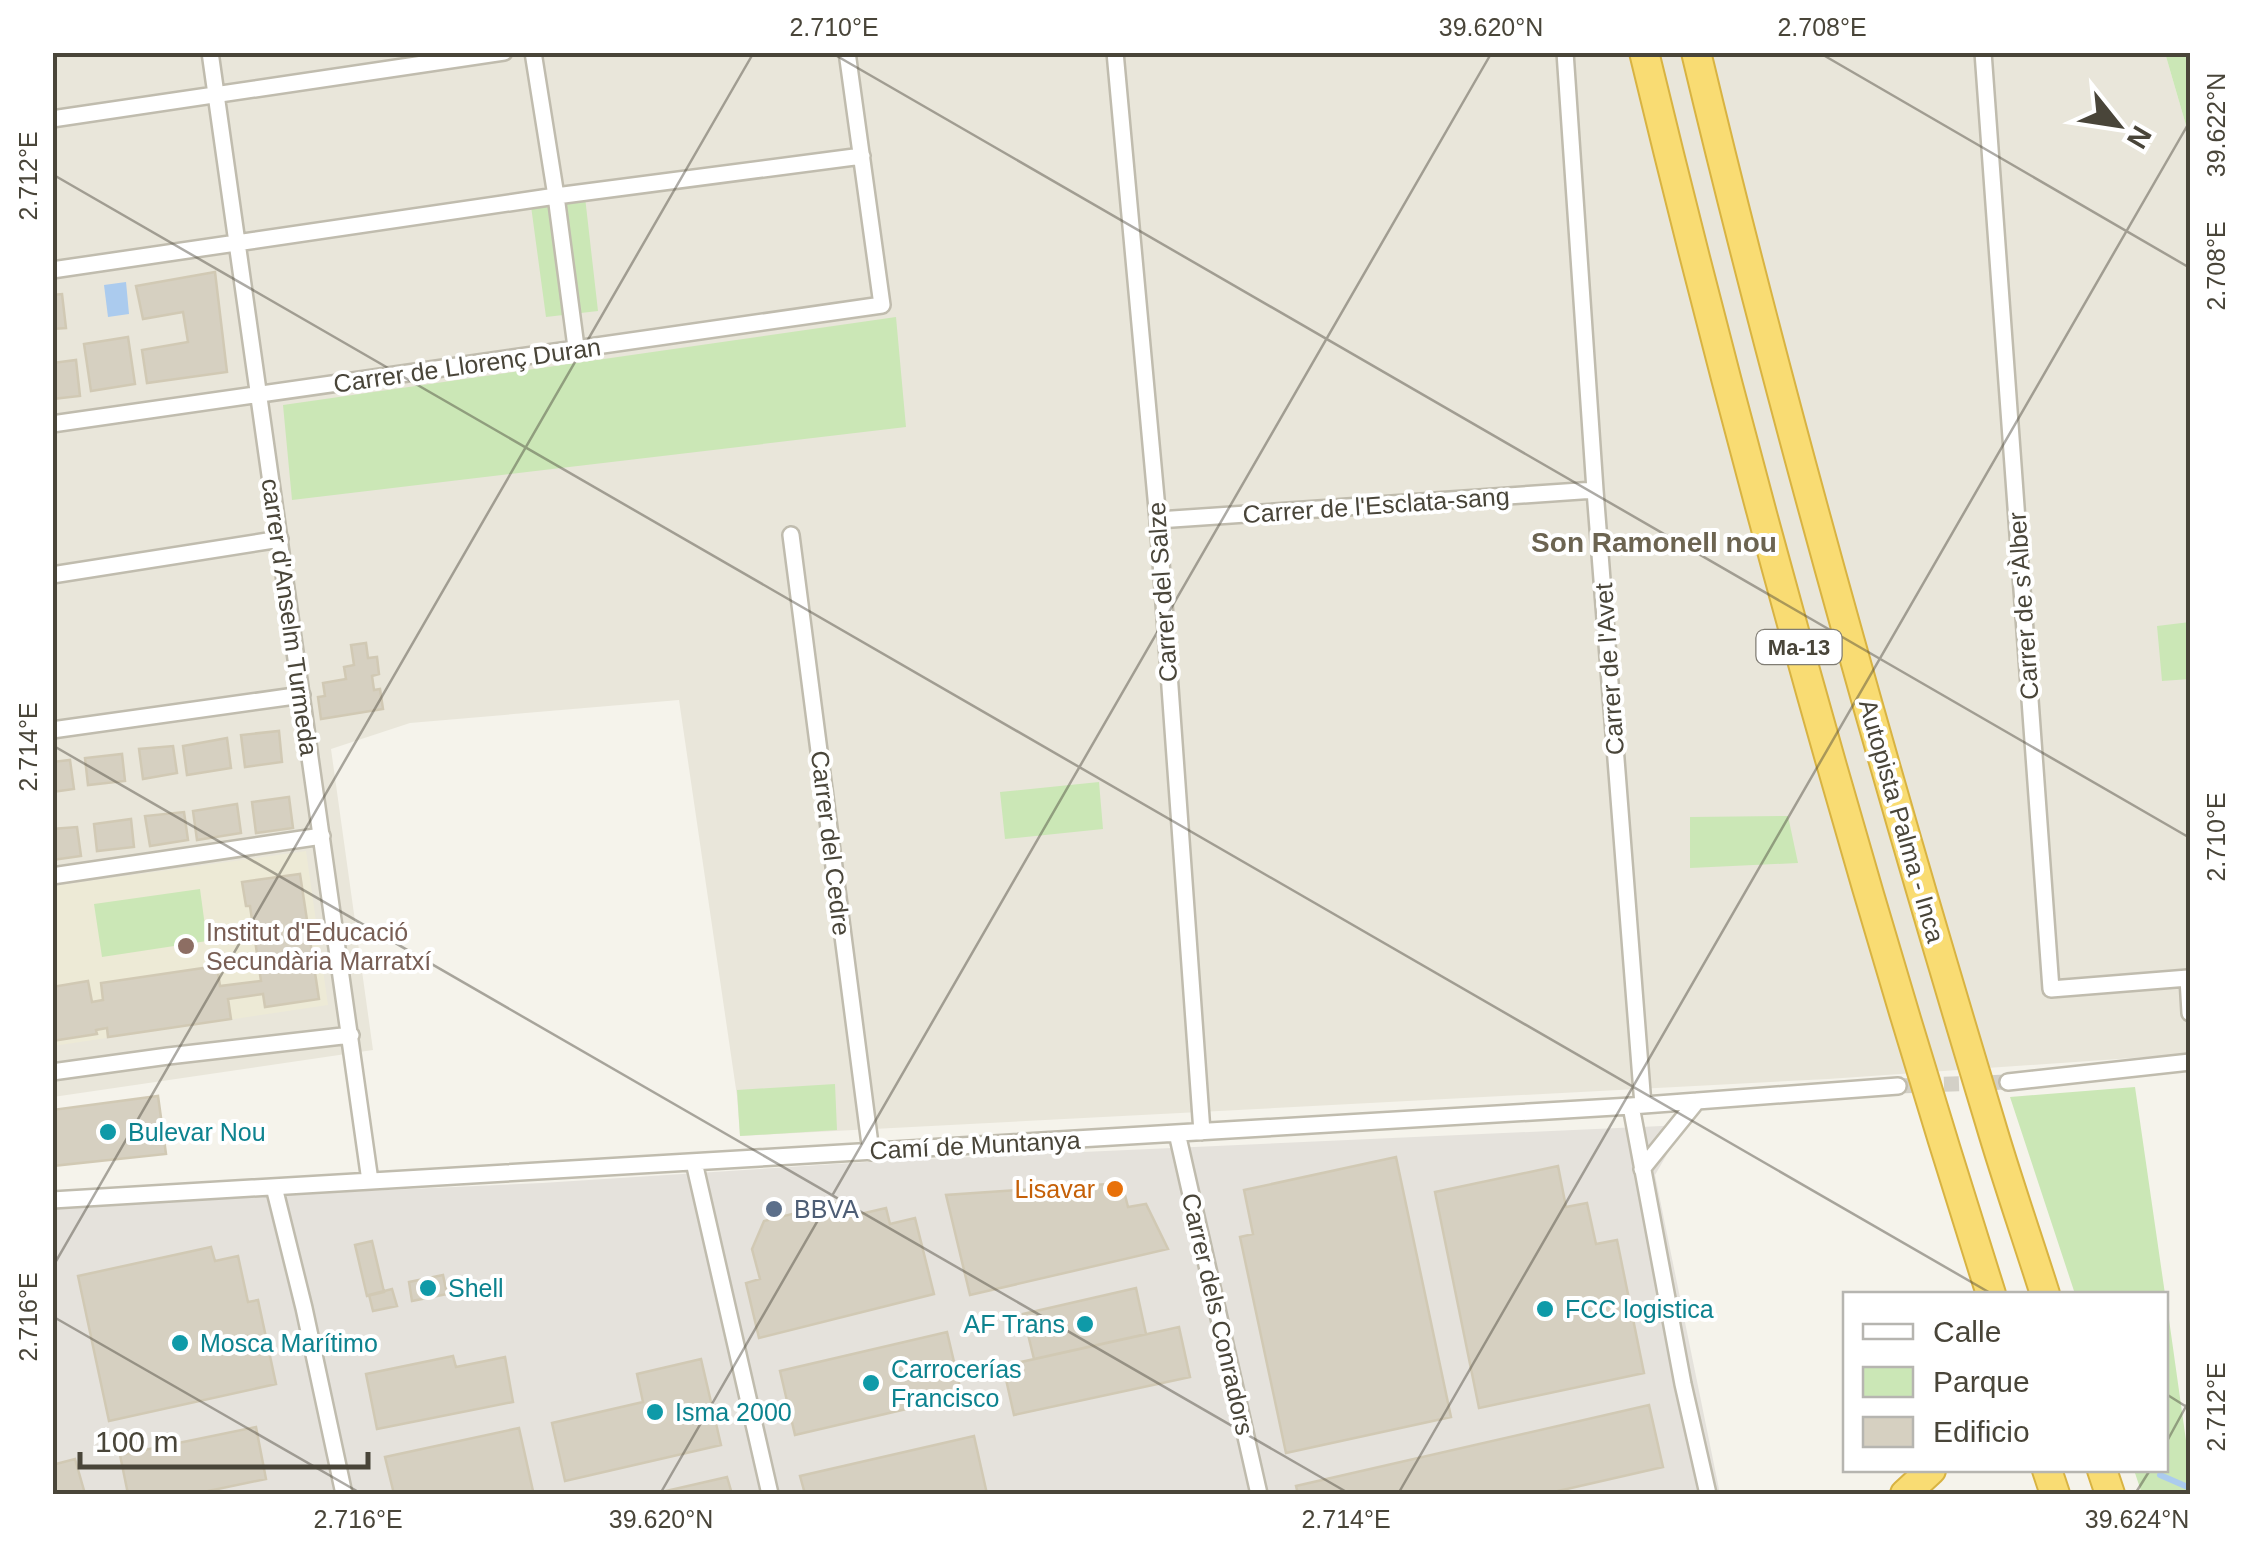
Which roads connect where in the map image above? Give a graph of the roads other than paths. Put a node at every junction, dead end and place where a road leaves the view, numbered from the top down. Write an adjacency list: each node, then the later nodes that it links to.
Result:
1 (210, 52): 10 (street, carrer d'Anselm Turmeda)
2 (504, 52): 10 (street)
3 (534, 52): 13 (street)
4 (847, 52): 12 (street)
5 (1115, 52): 20 (street, Carrer del Salze)
6 (1565, 52): 19 (street, Carrer de l'Avet)
7 (1644, 52): 44 (highway, Autopista Palma - Inca / Ma-13)
8 (1696, 52): 47 (highway, Autopista Palma - Inca / Ma-13)
9 (1983, 52): 28 (street, Carrer de s'Àlber)
10 (216, 94): 11 (street); 14 (street, carrer d'Anselm Turmeda)
11 (52, 119)
12 (862, 156): 13 (street); 16 (street, Carrer de Llorenç Duran)
13 (556, 196): 14 (street); 16 (street)
14 (238, 243): 15 (street); 17 (street, carrer d'Anselm Turmeda)
15 (52, 270)
16 (576, 347): 17 (street, Carrer de Llorenç Duran)
17 (259, 395): 18 (street, Carrer de Llorenç Duran); 22 (street, carrer d'Anselm Turmeda)
18 (52, 424)
19 (1595, 490): 20 (street, Carrer de l'Esclata-sang); 35 (street, Carrer de l'Avet)
20 (1158, 520): 36 (street, Carrer del Salze)
21 (791, 535): 38 (street, Carrer del Cedre)
22 (280, 539): 23 (street); 24 (street, carrer d'Anselm Turmeda)
23 (52, 574)
24 (302, 695): 25 (street); 26 (street, carrer d'Anselm Turmeda)
25 (52, 730)
26 (322, 836): 27 (street); 29 (street, carrer d'Anselm Turmeda)
27 (52, 876)
28 (2190, 1012)
29 (351, 1036): 31 (street); 41 (street, carrer d'Anselm Turmeda)
30 (2190, 1062): 32 (street)
31 (52, 1072)
32 (2008, 1082)
33 (1898, 1086): 34 (street, Camí de Muntanya)
34 (1697, 1101): 35 (street, Camí de Muntanya); 40 (street)
35 (1637, 1106): 36 (street, Camí de Muntanya); 40 (street, Carrer de l'Avet)
36 (1202, 1132): 37 (street, Camí de Muntanya)
37 (1178, 1133): 38 (street, Camí de Muntanya); 51 (street, Carrer dels Conradors)
38 (870, 1152): 39 (street, Camí de Muntanya)
39 (694, 1162): 41 (street, Camí de Muntanya); 50 (street)
40 (1642, 1169): 52 (street, Carrer de l'Avet)
41 (370, 1182): 42 (street, Camí de Muntanya)
42 (274, 1187): 43 (street, Camí de Muntanya); 49 (street)
43 (52, 1200)
44 (1972, 1236): 45 (highway); 46 (highway, Autopista Palma - Inca / Ma-13)
45 (1973, 1292)
46 (1990, 1292)
47 (2044, 1292)
48 (1929, 1472): 53 (highway)
49 (344, 1494)
50 (770, 1494)
51 (1259, 1494)
52 (1708, 1494)
53 (1905, 1494)

